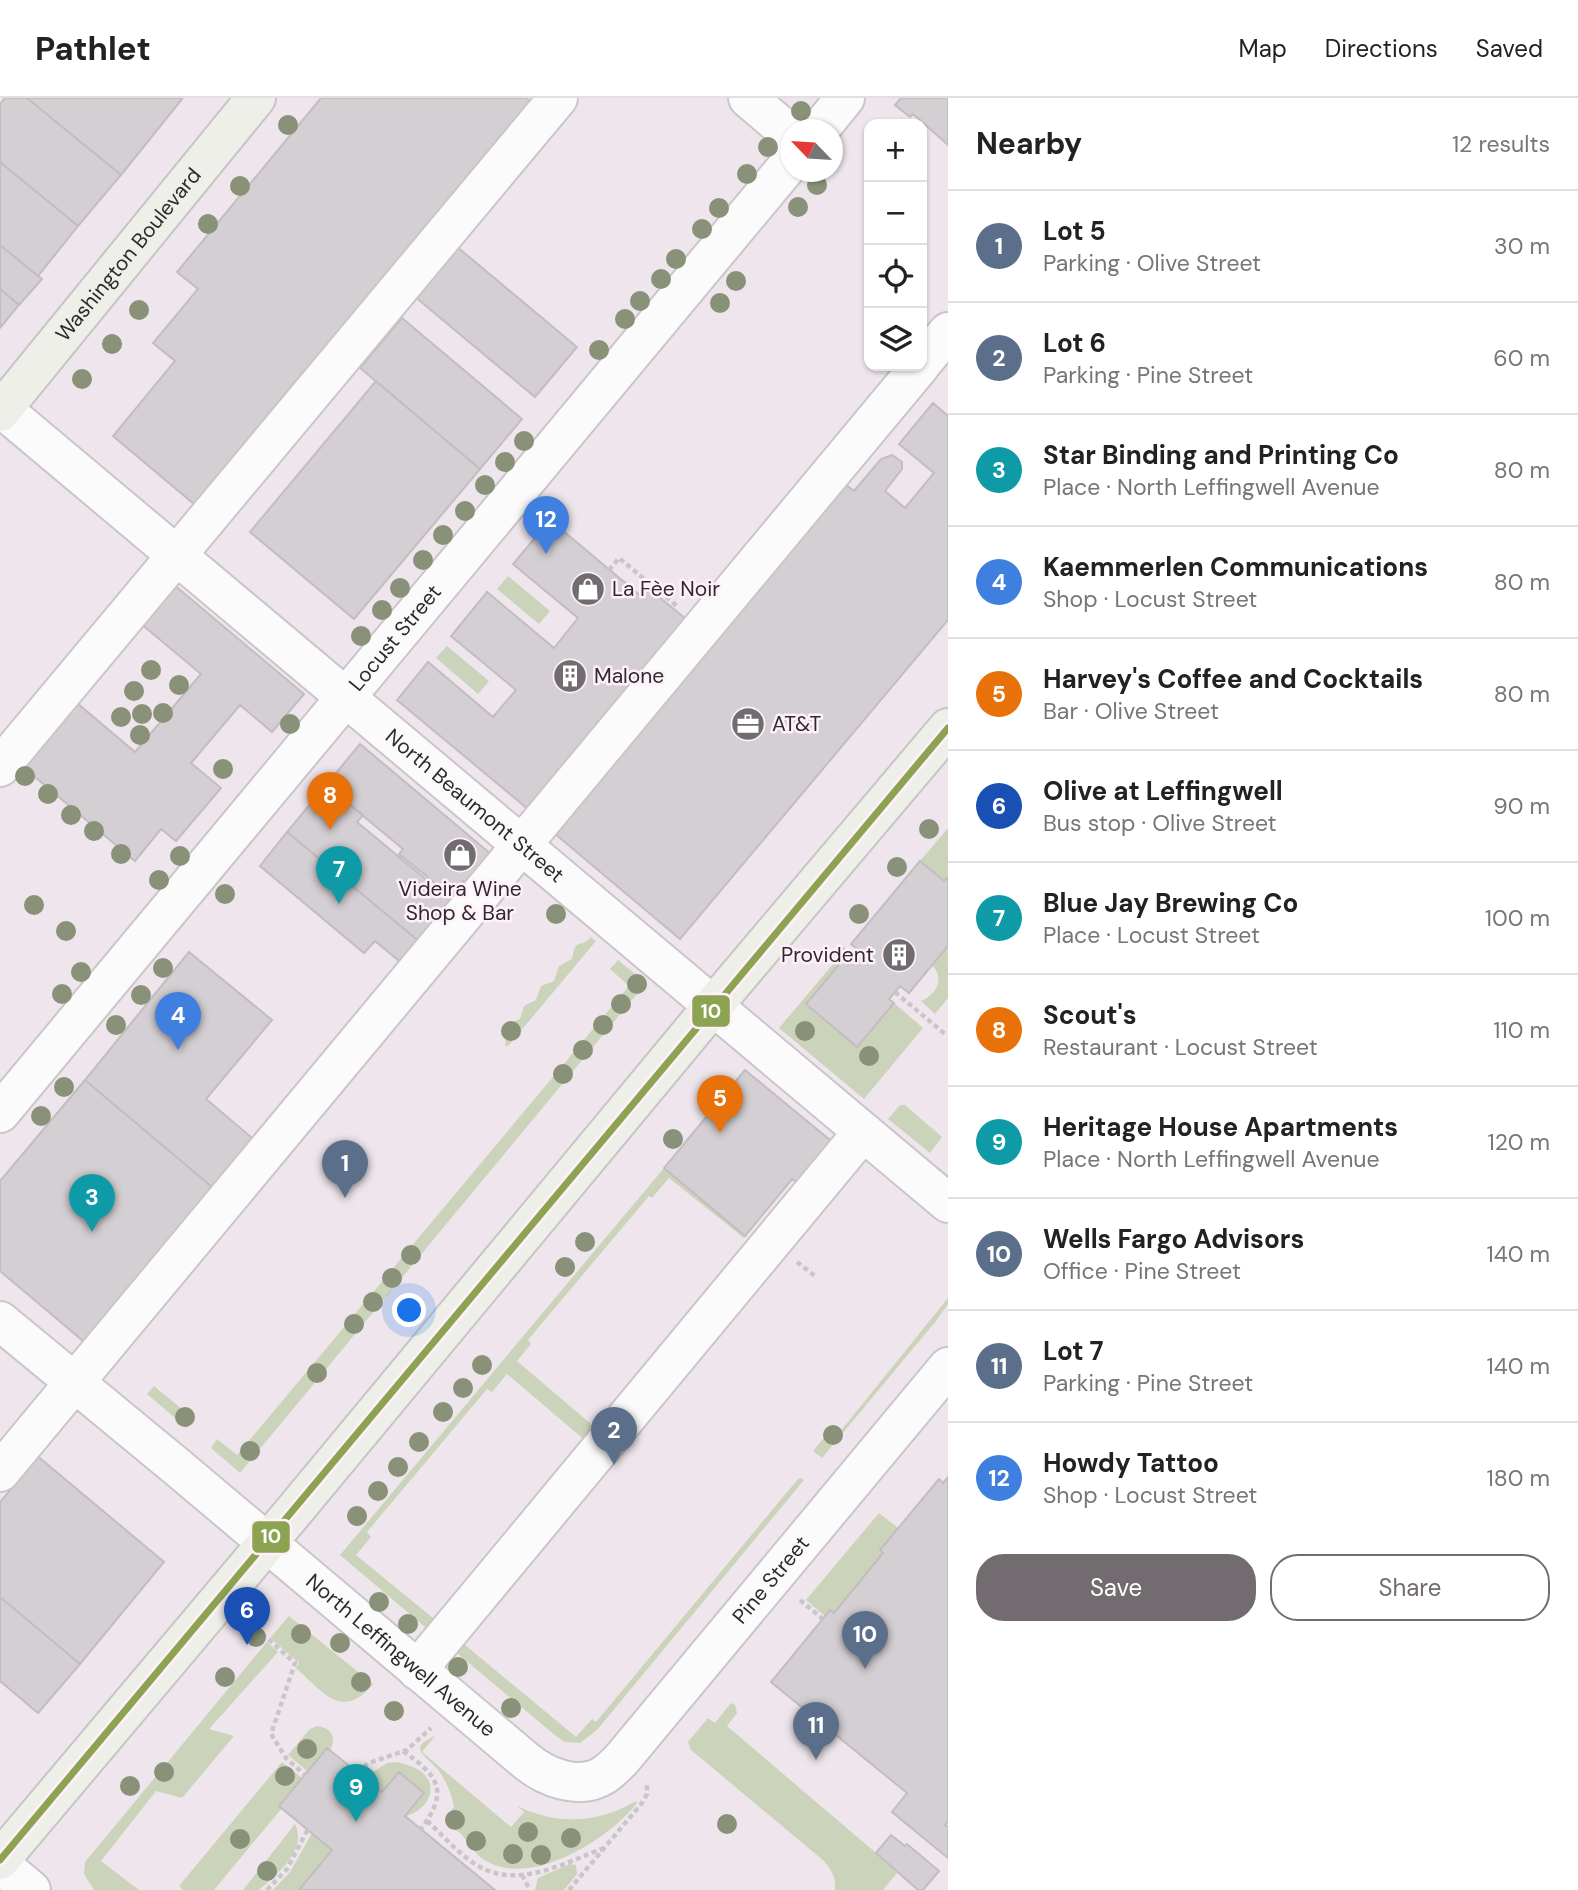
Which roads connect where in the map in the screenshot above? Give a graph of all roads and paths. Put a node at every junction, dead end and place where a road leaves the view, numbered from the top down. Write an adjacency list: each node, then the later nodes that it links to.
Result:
1 (256, 98): 11 (main road, Washington Boulevard)
2 (558, 98): 12 (street)
3 (748, 98): 6 (street)
4 (845, 98): 5 (street)
5 (828, 119)
6 (780, 125)
7 (780, 175): 15 (street, Locust Street)
8 (948, 332): 9 (street)
9 (927, 358)
10 (916, 371): 14 (street)
11 (1, 409): 12 (street, North Beaumont Street)
12 (176, 556): 15 (street, North Beaumont Street); 17 (street)
13 (609, 570): 14 (path)
14 (703, 628): 18 (street)
15 (345, 698): 18 (street, North Beaumont Street); 24 (street, Locust Street)
16 (948, 728): 22 (main road)
17 (0, 766)
18 (522, 846): 22 (street, North Beaumont Street); 29 (street)
19 (841, 948): 20 (path)
20 (854, 958)
21 (895, 992): 23 (path)
22 (713, 1006): 25 (street, North Beaumont Street); 31 (main road)
23 (945, 1034)
24 (0, 1113)
25 (863, 1132): 26 (street, North Beaumont Street); 35 (street)
26 (948, 1203)
27 (0, 1321): 29 (street, North Leffingwell Avenue)
28 (948, 1367): 40 (street, Pine Street)
29 (75, 1382): 30 (street); 31 (street, North Leffingwell Avenue)
30 (0, 1472)
31 (266, 1544): 35 (street, North Leffingwell Avenue); 46 (main road)
32 (800, 1600): 33 (path)
33 (823, 1619)
34 (262, 1634): 39 (path)
35 (417, 1670): 40 (street, North Leffingwell Avenue)
36 (431, 1728): 37 (path)
37 (403, 1751): 38 (path); 42 (path)
38 (357, 1772)
39 (305, 1775)
40 (585, 1781)
41 (647, 1784): 45 (path)
42 (427, 1821): 44 (path); 47 (path)
43 (308, 1829): 49 (path)
44 (421, 1829)
45 (604, 1848): 47 (path); 51 (path)
46 (0, 1862): 48 (street)
47 (522, 1875): 50 (path)
48 (31, 1890)
49 (267, 1890)
50 (530, 1890)
51 (569, 1890)

